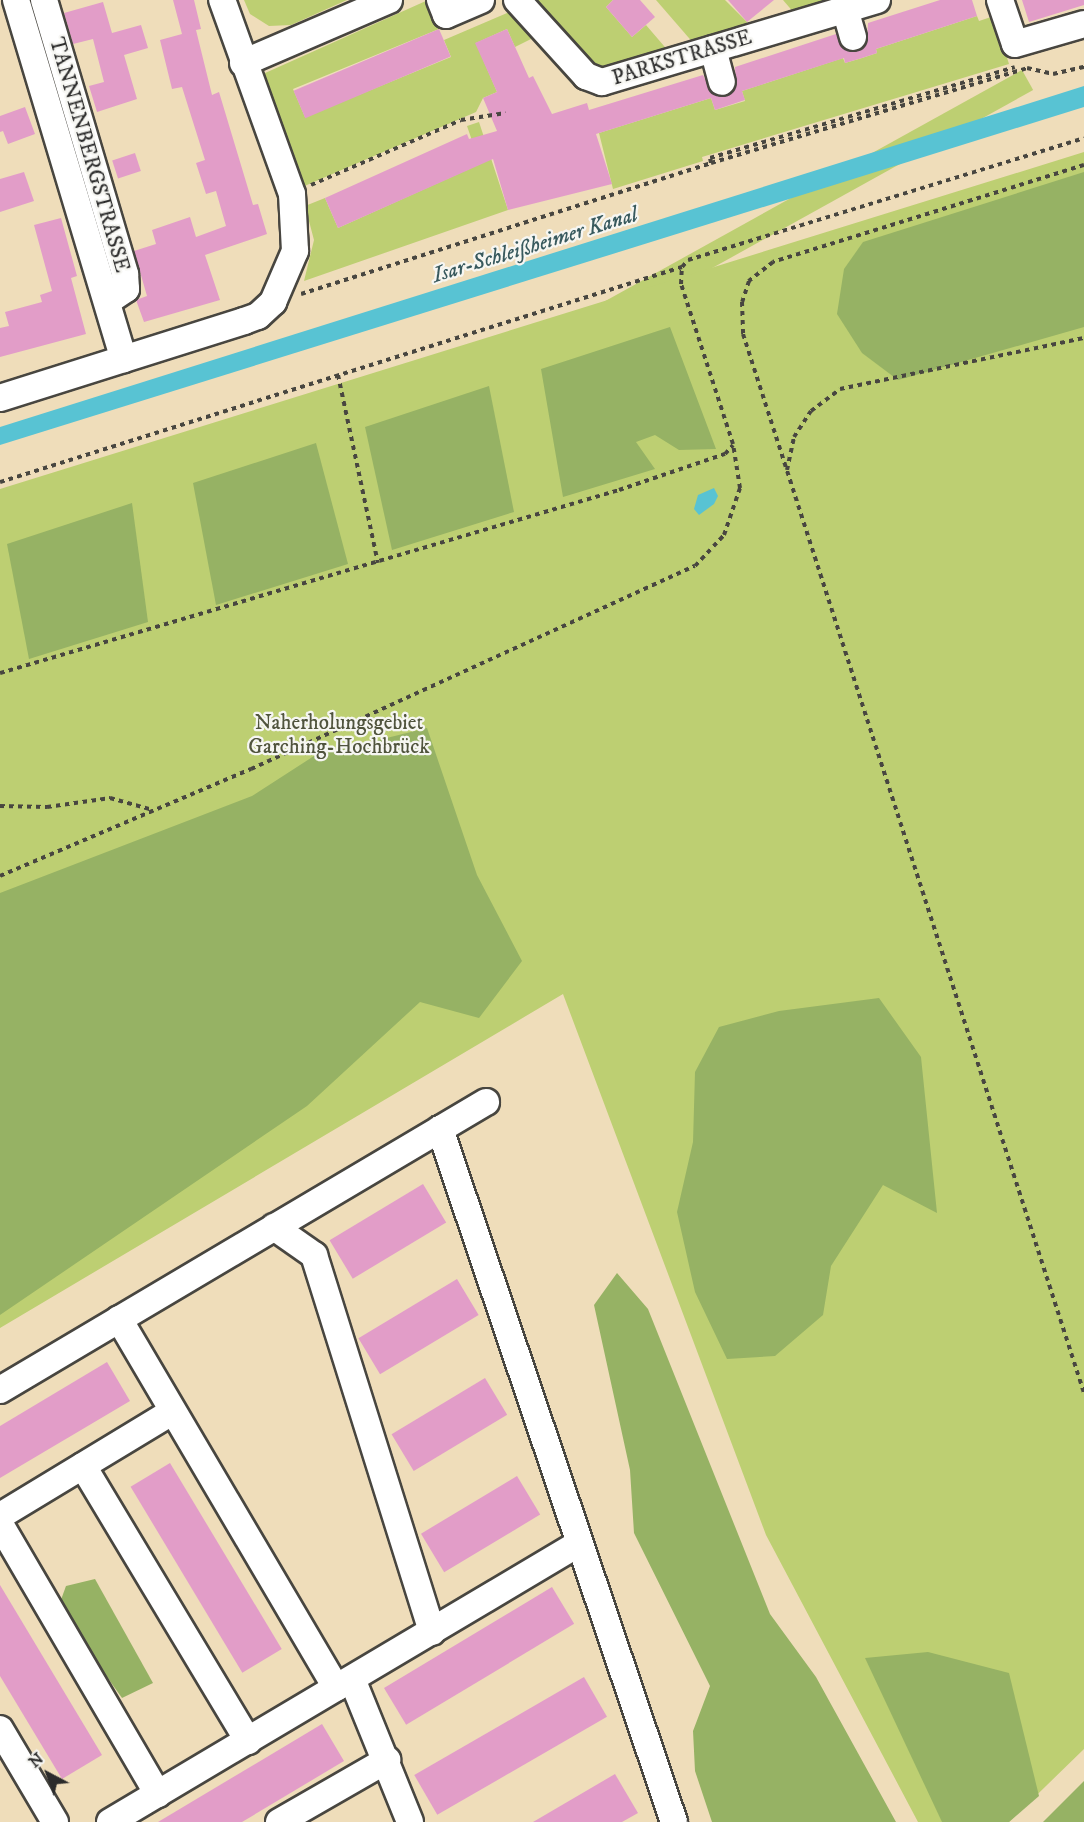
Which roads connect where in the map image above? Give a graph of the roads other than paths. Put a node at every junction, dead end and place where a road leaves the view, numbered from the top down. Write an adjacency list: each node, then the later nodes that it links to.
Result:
1 (16, 0): 16 (street, TANNENBERGSTRASSE)
2 (44, 0): 16 (street, TANNENBERGSTRASSE)
3 (222, 0): 14 (street)
4 (389, 0): 14 (street)
5 (440, 0): 6 (street)
6 (482, 0)
7 (517, 0): 13 (street, PARKSTRASSE)
8 (877, 0): 10 (street, PARKSTRASSE)
9 (1000, 0): 11 (street)
10 (845, 9): 12 (street); 13 (street, PARKSTRASSE)
11 (1084, 24)
12 (854, 37)
13 (713, 49): 15 (street)
14 (243, 63): 17 (street)
15 (722, 82)
16 (108, 301): 17 (street, TANNENBERGSTRASSE)
17 (124, 359): 18 (street)
18 (0, 398)
19 (486, 1102): 20 (street)
20 (440, 1129): 21 (street); 28 (street)
21 (274, 1227): 22 (street); 29 (street)
22 (119, 1319): 23 (street); 24 (street)
23 (0, 1390)
24 (172, 1412): 25 (street); 30 (street)
25 (83, 1466): 26 (street); 32 (street)
26 (0, 1516)
27 (0, 1524): 34 (street)
28 (578, 1545): 29 (street); 39 (street)
29 (432, 1632): 30 (street)
30 (344, 1684): 32 (street); 33 (street)
31 (0, 1729): 35 (street)
32 (248, 1741): 34 (street)
33 (387, 1760): 37 (street); 38 (street)
34 (158, 1794): 36 (street)
35 (55, 1822)
36 (110, 1822)
37 (279, 1822)
38 (410, 1822)
39 (674, 1822)

